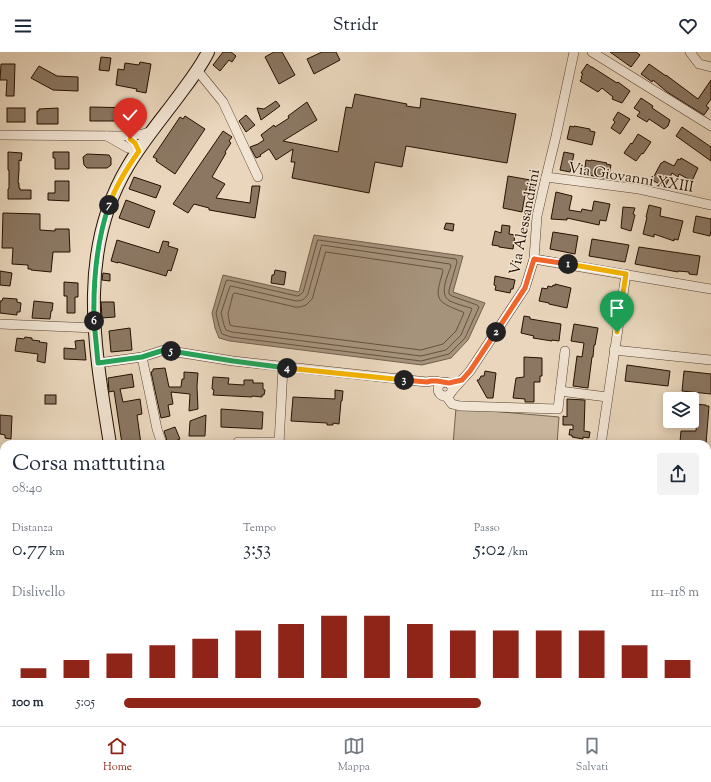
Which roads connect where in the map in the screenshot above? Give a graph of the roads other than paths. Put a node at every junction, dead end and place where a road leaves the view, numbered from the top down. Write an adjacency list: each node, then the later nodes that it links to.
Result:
1 (208, 52): 6 (main road)
2 (574, 52): 14 (street, Via Alessandrini)
3 (592, 52): 7 (street)
4 (690, 52): 5 (street)
5 (711, 67)
6 (198, 70): 8 (main road); 13 (street)
7 (711, 126)
8 (152, 131): 10 (street); 11 (main road)
9 (0, 135): 10 (street)
10 (121, 140): 11 (street); 12 (street)
11 (139, 151): 12 (main road)
12 (129, 165): 20 (main road)
13 (258, 177)
14 (546, 177): 15 (street, Via Giovanni XXIII); 16 (street, Via Alessandrini)
15 (711, 205)
16 (534, 259): 17 (street); 27 (street, Via Alessandrini)
17 (626, 274): 18 (street); 22 (street)
18 (711, 289)
19 (0, 324): 20 (street)
20 (95, 328): 25 (main road)
21 (565, 350): 28 (street)
22 (614, 350): 24 (street); 29 (street)
23 (142, 357): 25 (street); 26 (street); 31 (street)
24 (711, 360)
25 (98, 363): 30 (main road)
26 (283, 367): 27 (street); 32 (street)
27 (446, 388): 28 (street)
28 (560, 391): 29 (street)
29 (607, 397): 33 (street)
30 (109, 440)
31 (160, 440)
32 (279, 440)
33 (602, 440)

